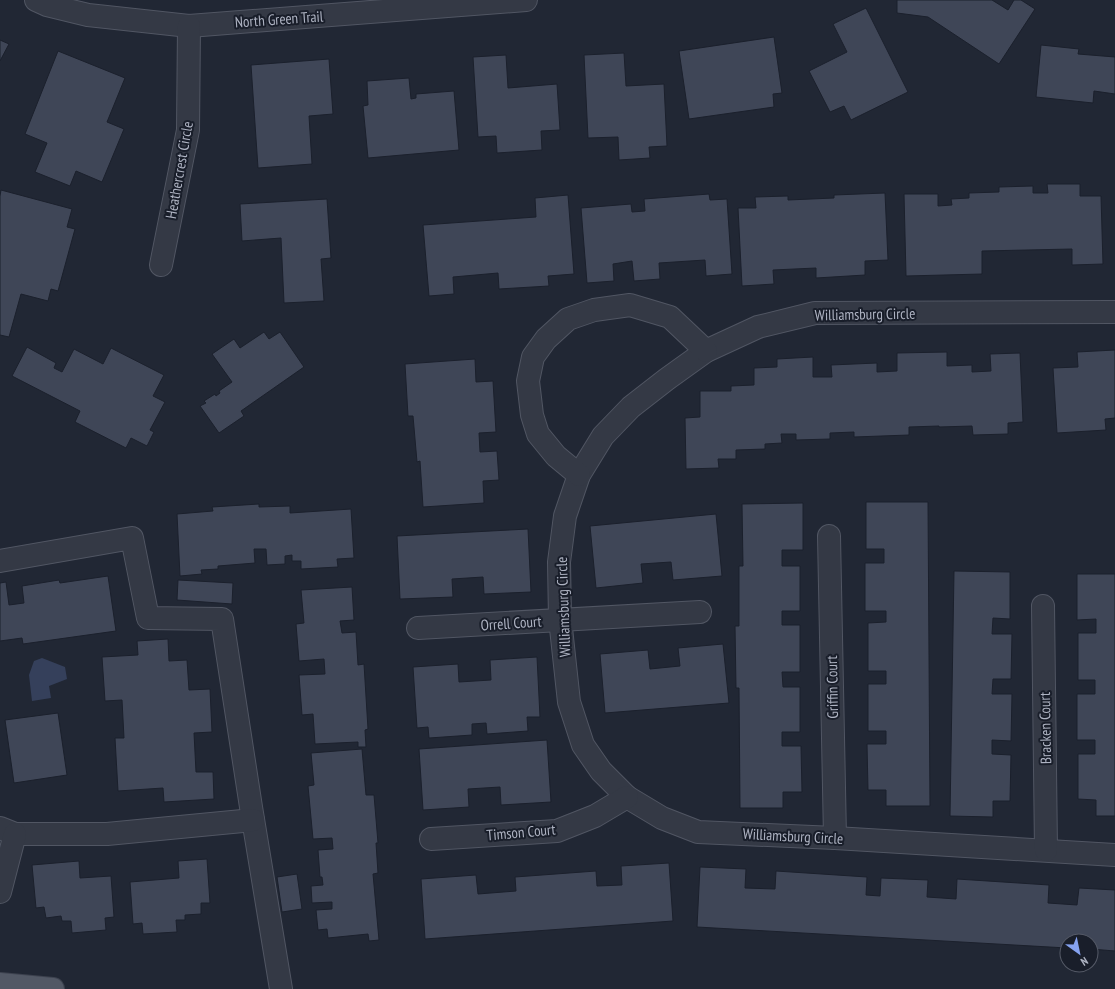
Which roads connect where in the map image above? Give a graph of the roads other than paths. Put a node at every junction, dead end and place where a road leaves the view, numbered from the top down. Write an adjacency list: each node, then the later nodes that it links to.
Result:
1 (36, 0): 3 (street, North Green Trail)
2 (526, 0): 3 (street, North Green Trail)
3 (189, 26): 4 (street, Heathercrest Circle)
4 (161, 265)
5 (1115, 312): 6 (street, Williamsburg Circle)
6 (706, 351): 7 (street, Williamsburg Circle); 7 (street)
7 (579, 475): 12 (street, Williamsburg Circle)
8 (829, 536): 17 (street, Griffin Court)
9 (0, 561): 15 (street)
10 (1043, 606): 19 (street, Bracken Court)
11 (700, 612): 12 (street, Orrell Court)
12 (560, 619): 13 (street, Orrell Court); 14 (street, Williamsburg Circle)
13 (418, 628)
14 (627, 797): 17 (street, Williamsburg Circle); 18 (street, Timson Court)
15 (253, 820): 16 (street); 24 (street)
16 (8, 831): 21 (street)
17 (835, 838): 19 (street, Williamsburg Circle)
18 (431, 839)
19 (1046, 850): 20 (street, Williamsburg Circle)
20 (1115, 855)
21 (0, 892)
22 (0, 984): 23 (main road)
23 (53, 989)
24 (282, 989)

